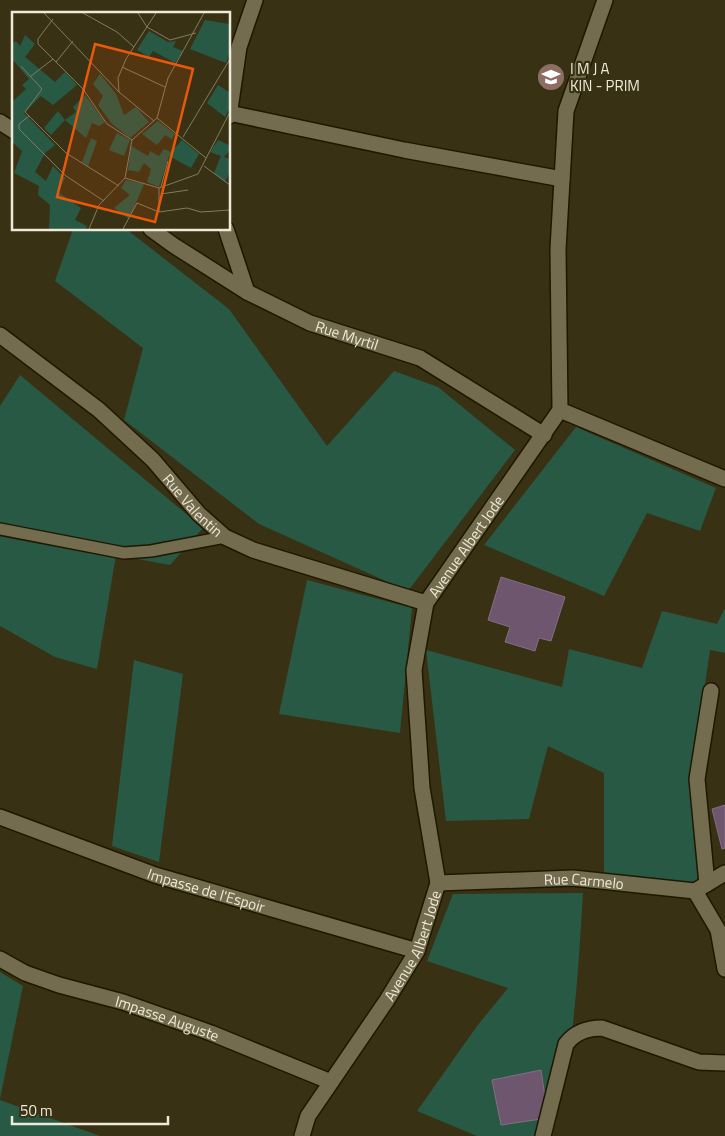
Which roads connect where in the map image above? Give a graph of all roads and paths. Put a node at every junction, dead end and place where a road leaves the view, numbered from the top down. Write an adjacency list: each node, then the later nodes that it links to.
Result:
1 (256, 0): 3 (street)
2 (605, 0): 7 (street)
3 (230, 108)
4 (230, 115): 7 (street)
5 (0, 122): 6 (street)
6 (12, 130)
7 (562, 179): 12 (street)
8 (153, 230): 10 (street, Rue Myrtil)
9 (226, 230): 10 (street)
10 (247, 292): 13 (street, Rue Myrtil)
11 (0, 335): 16 (street, Rue Valentin)
12 (560, 410): 13 (street, Avenue Albert Jode); 14 (street)
13 (544, 435): 17 (street, Avenue Albert Jode)
14 (725, 479)
15 (0, 529): 16 (lane)
16 (225, 537): 17 (street, Rue Valentin)
17 (426, 603): 21 (street, Avenue Albert Jode)
18 (711, 691): 22 (street)
19 (0, 817): 24 (street, Impasse de l'Espoir)
20 (725, 873): 22 (street)
21 (438, 883): 22 (street, Rue Carmelo); 24 (street, Avenue Albert Jode)
22 (701, 888): 23 (street)
23 (722, 929): 26 (street)
24 (417, 951): 28 (street, Avenue Albert Jode)
25 (0, 959): 28 (street, Impasse Auguste)
26 (725, 969)
27 (725, 1063): 30 (street)
28 (331, 1082): 29 (street, Avenue Albert Jode)
29 (302, 1136)
30 (543, 1136)

